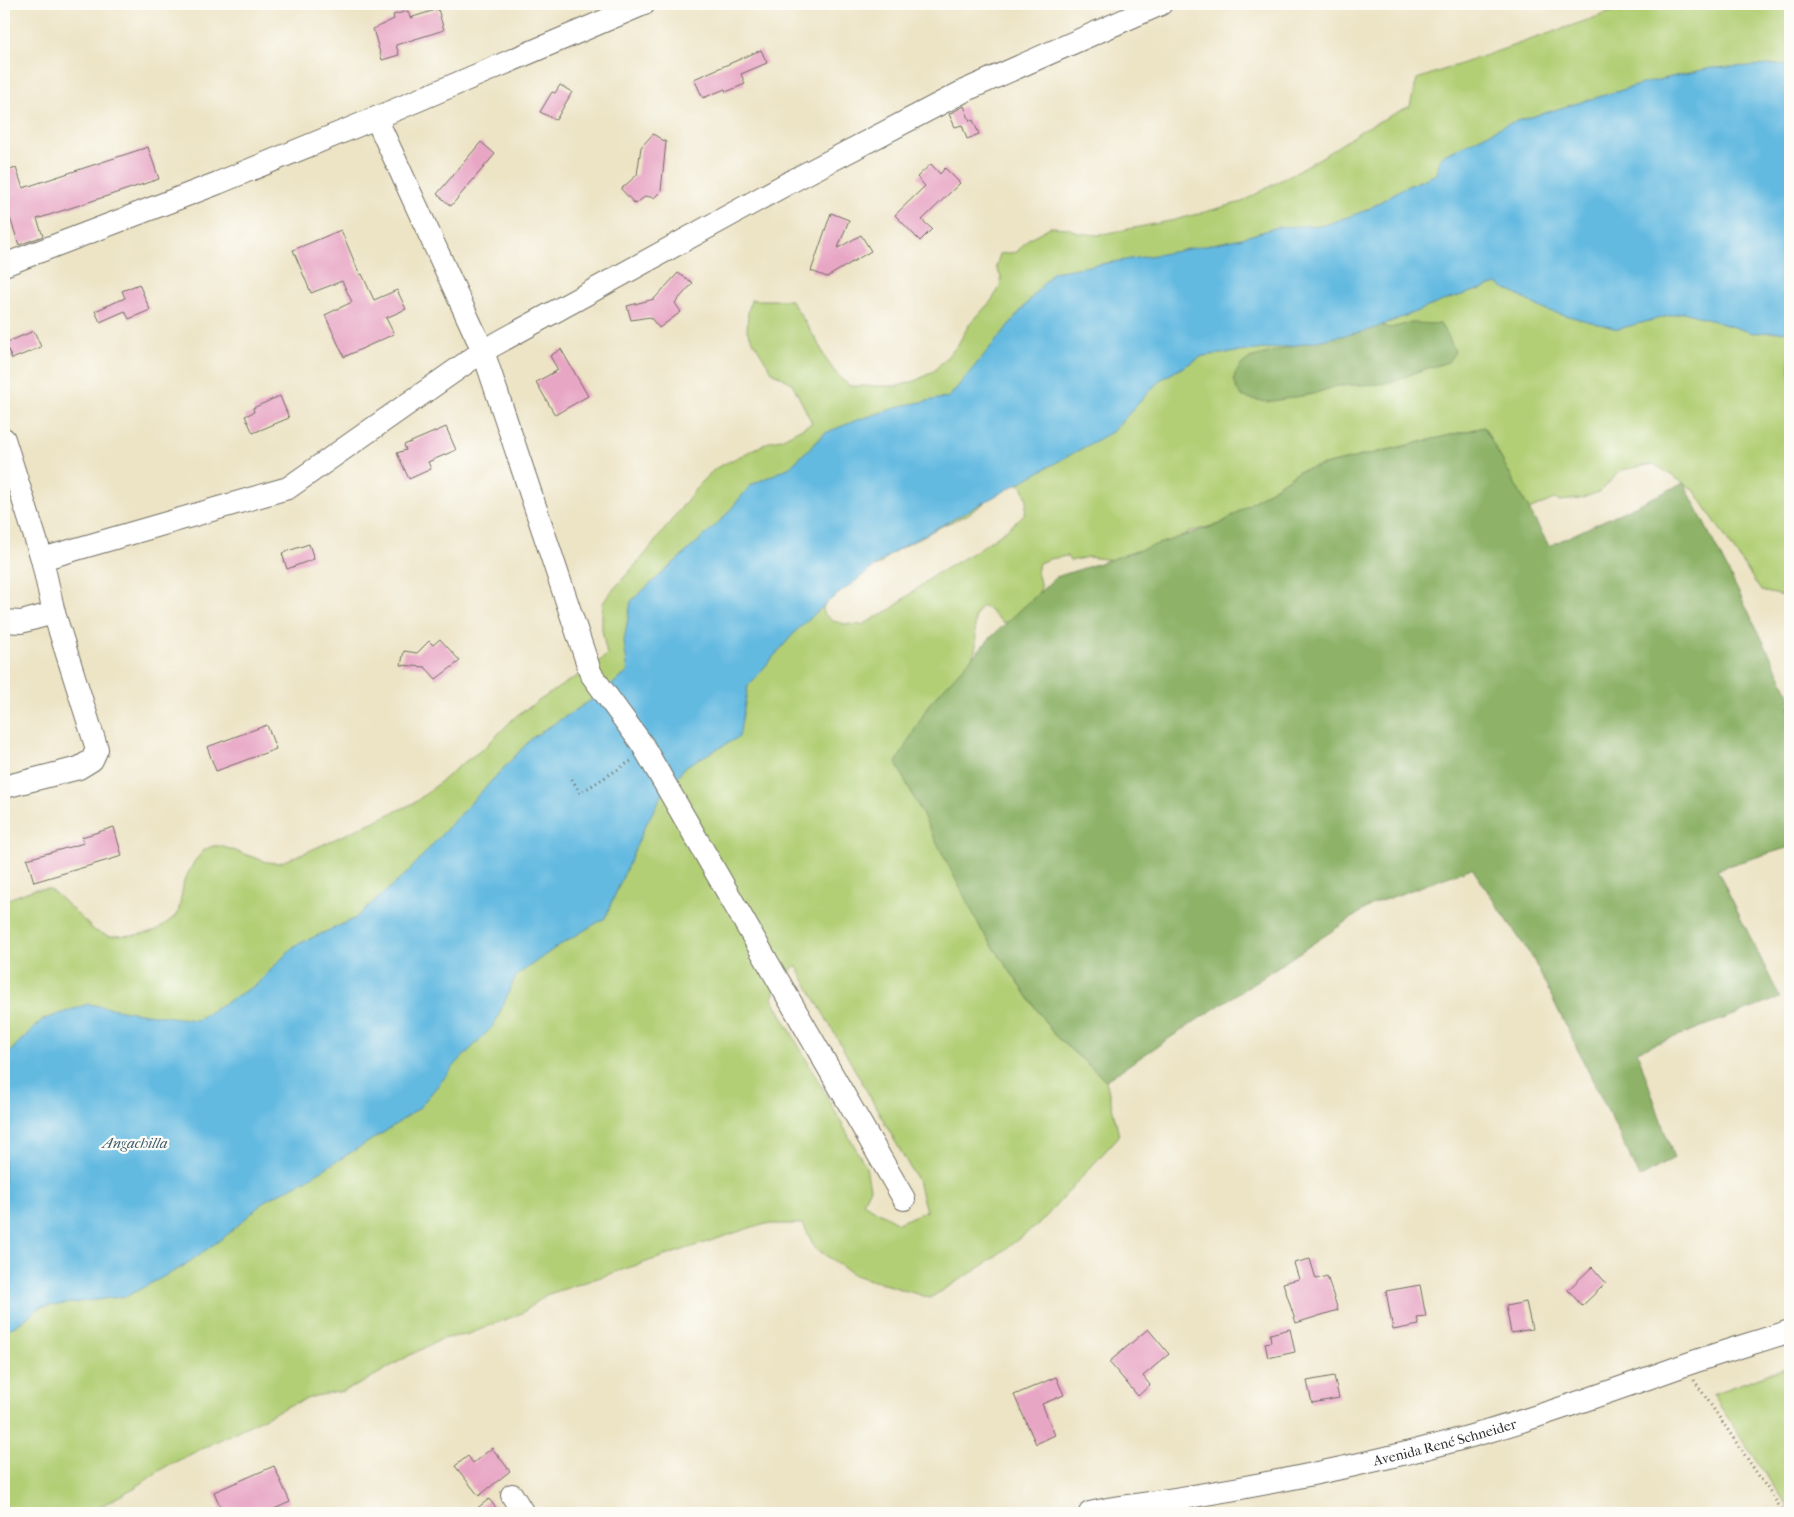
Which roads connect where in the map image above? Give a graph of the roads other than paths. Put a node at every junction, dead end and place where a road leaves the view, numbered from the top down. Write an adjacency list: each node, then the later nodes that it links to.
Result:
1 (644, 4): 3 (street)
2 (1161, 4): 5 (street)
3 (376, 118): 4 (street); 5 (street)
4 (4, 265)
5 (483, 351): 7 (street); 11 (street)
6 (4, 439): 7 (street)
7 (42, 559): 8 (street)
8 (54, 613): 9 (street); 10 (street)
9 (4, 621)
10 (4, 787)
11 (904, 1199)
12 (1790, 1331): 13 (street, Avenida René Schneider)
13 (1090, 1513)

